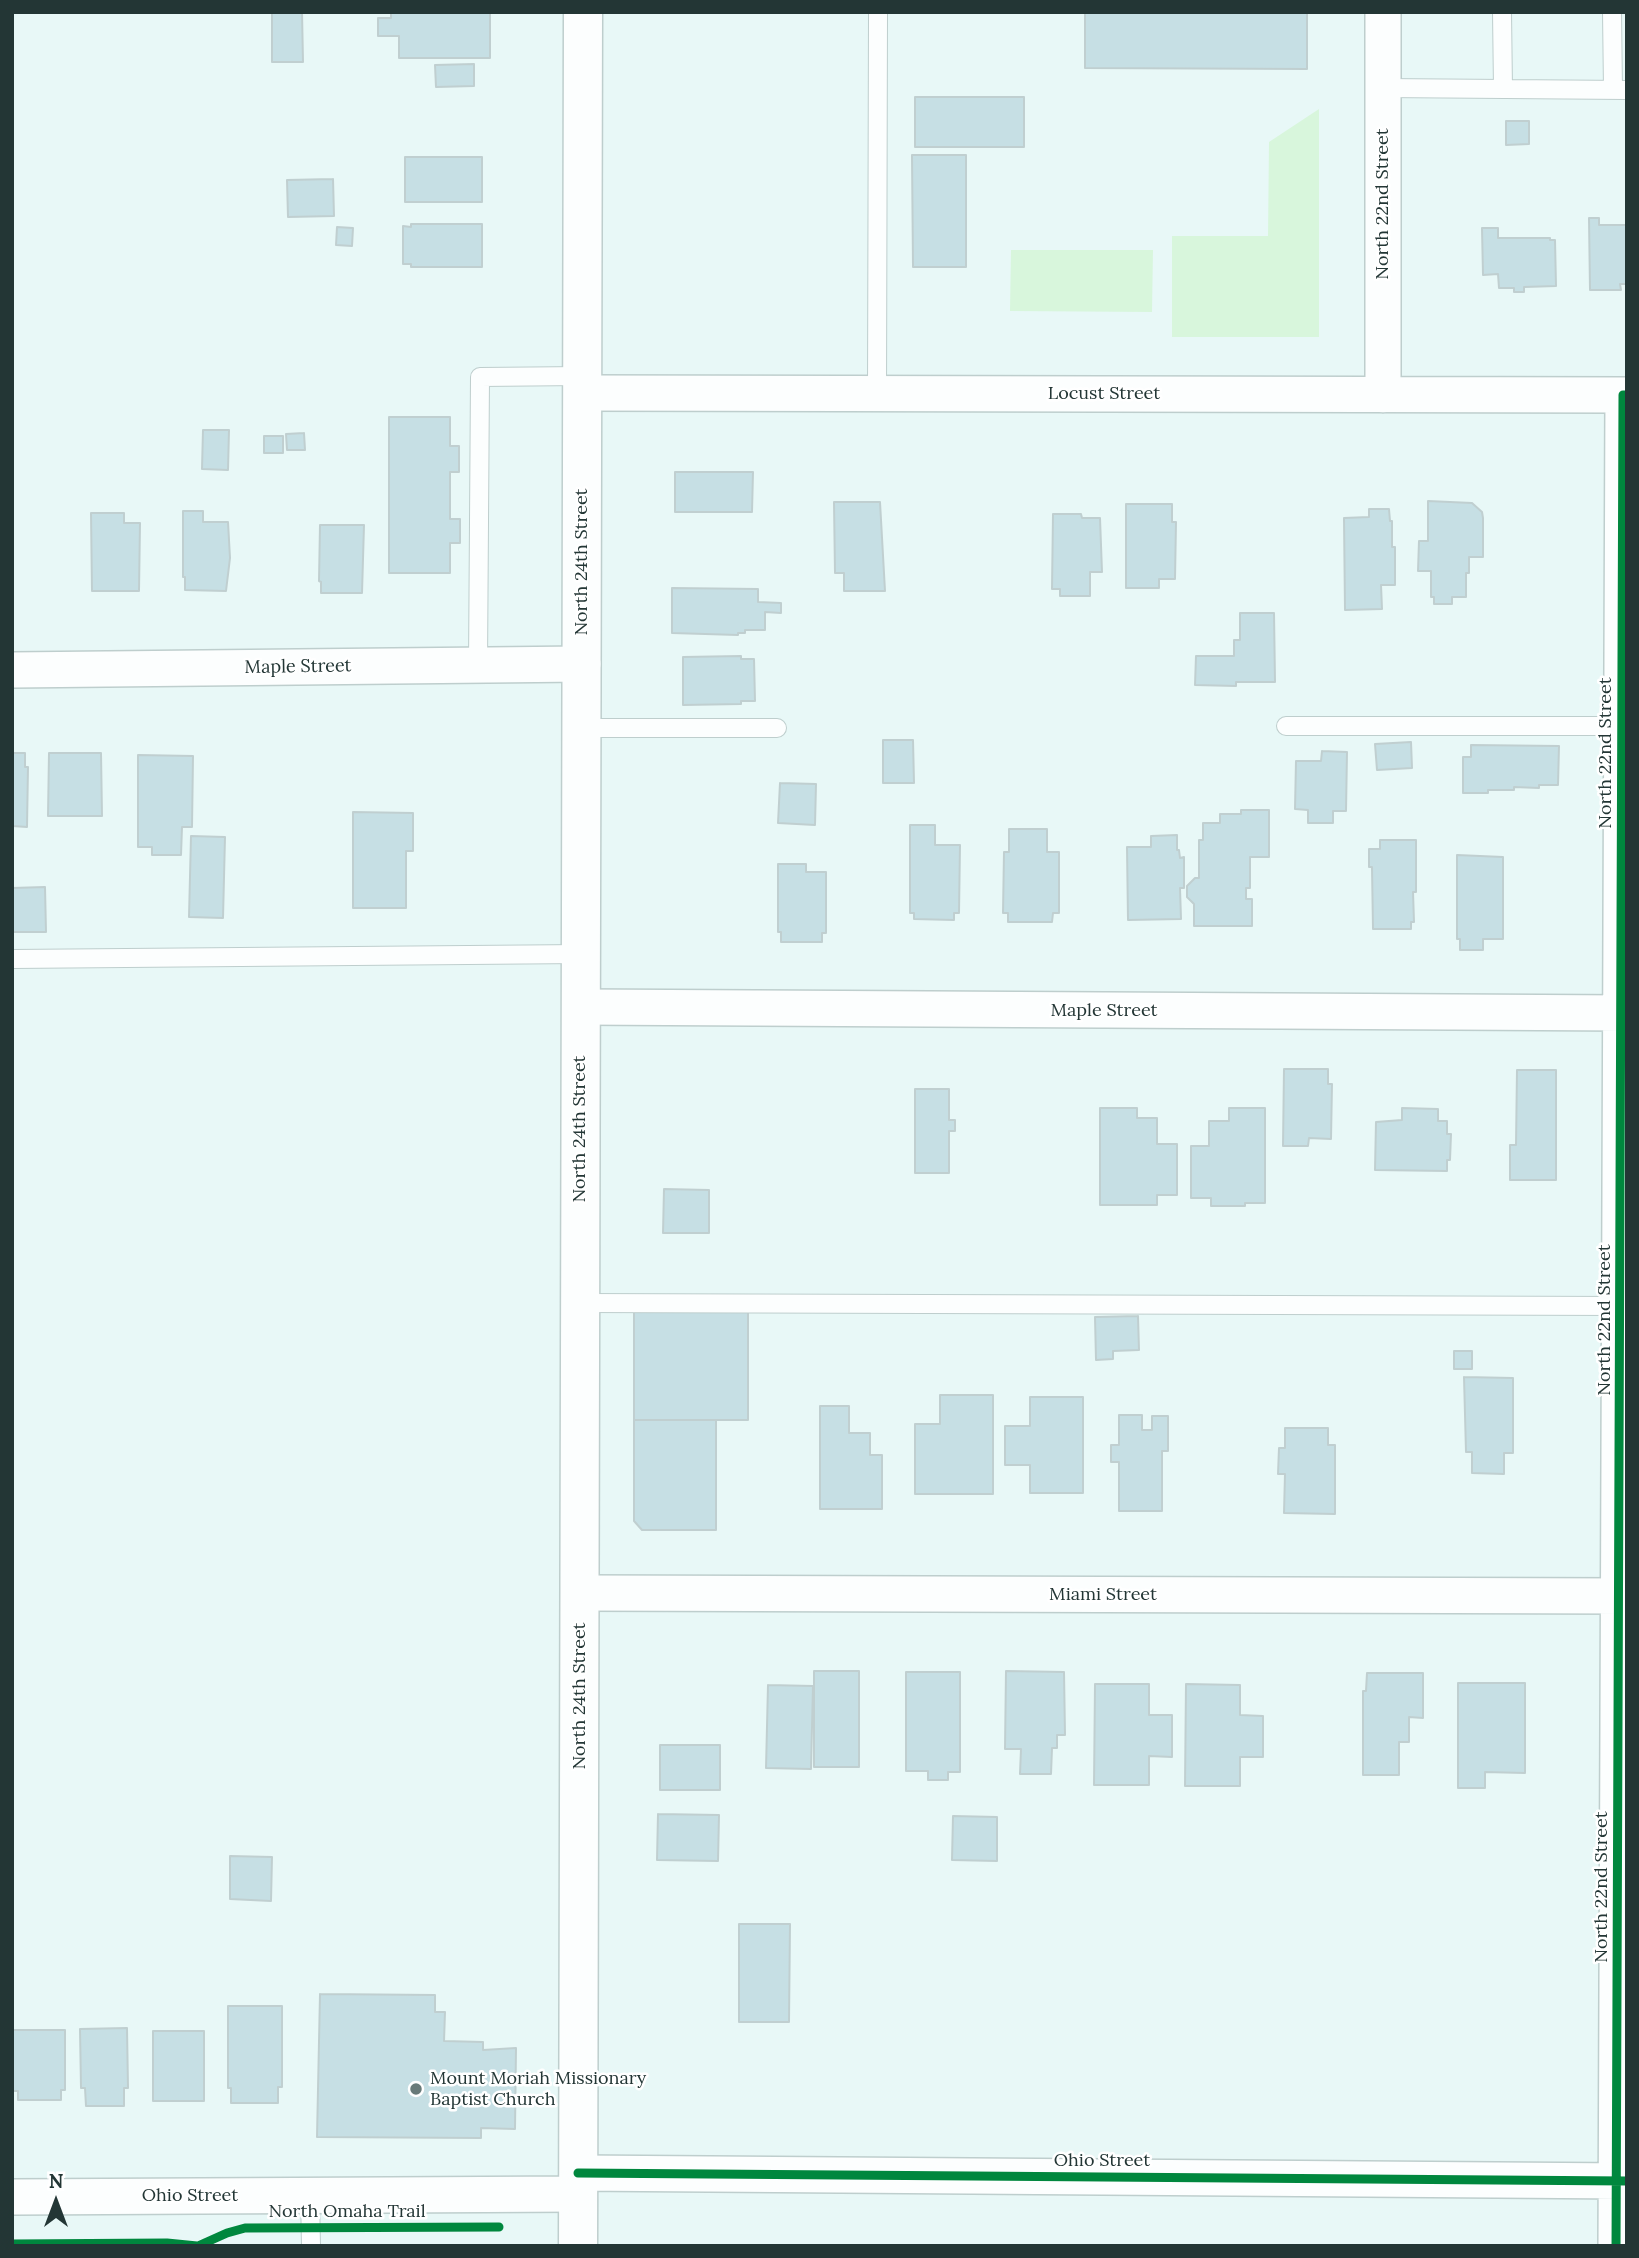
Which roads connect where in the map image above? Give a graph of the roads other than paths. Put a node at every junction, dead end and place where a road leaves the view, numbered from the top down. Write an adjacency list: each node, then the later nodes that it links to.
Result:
1 (583, 12): 9 (main road, North 24th Street)
2 (878, 12): 10 (lane)
3 (1383, 12): 6 (street, North 22nd Street)
4 (1503, 12): 7 (lane)
5 (1612, 12): 8 (lane)
6 (1383, 88): 7 (lane); 11 (street, North 22nd Street)
7 (1503, 89): 8 (lane)
8 (1620, 90)
9 (582, 385): 10 (street, Locust Street); 13 (main road, North 24th Street); 14 (lane)
10 (877, 394): 11 (street, Locust Street)
11 (1382, 395): 12 (street, Locust Street)
12 (1625, 395): 17 (street, North 22nd Street)
13 (583, 664): 14 (street, Maple Street); 18 (main road, North 24th Street)
14 (478, 666): 15 (street, Maple Street)
15 (12, 670)
16 (1286, 726): 17 (lane)
17 (1625, 726): 23 (street, North 22nd Street)
18 (583, 728): 19 (lane); 20 (main road, North 24th Street)
19 (777, 728)
20 (582, 954): 21 (lane); 22 (main road, North 24th Street)
21 (12, 959)
22 (581, 1007): 23 (street, Maple Street); 24 (main road, North 24th Street)
23 (1624, 1013): 25 (street, North 22nd Street)
24 (579, 1303): 25 (lane); 26 (main road, North 24th Street)
25 (1624, 1306): 27 (street, North 22nd Street)
26 (580, 1593): 27 (street, Miami Street); 30 (main road, North 24th Street)
27 (1623, 1596): 28 (street, North 22nd Street)
28 (1622, 1886): 29 (street, North 22nd Street)
29 (1622, 2181): 30 (street, Ohio Street); 35 (street, North 22nd Street)
30 (578, 2183): 31 (street, Ohio Street); 34 (main road, North 24th Street)
31 (310, 2195): 32 (street, Ohio Street); 33 (lane)
32 (12, 2197)
33 (311, 2246)
34 (578, 2246)
35 (1616, 2246)

